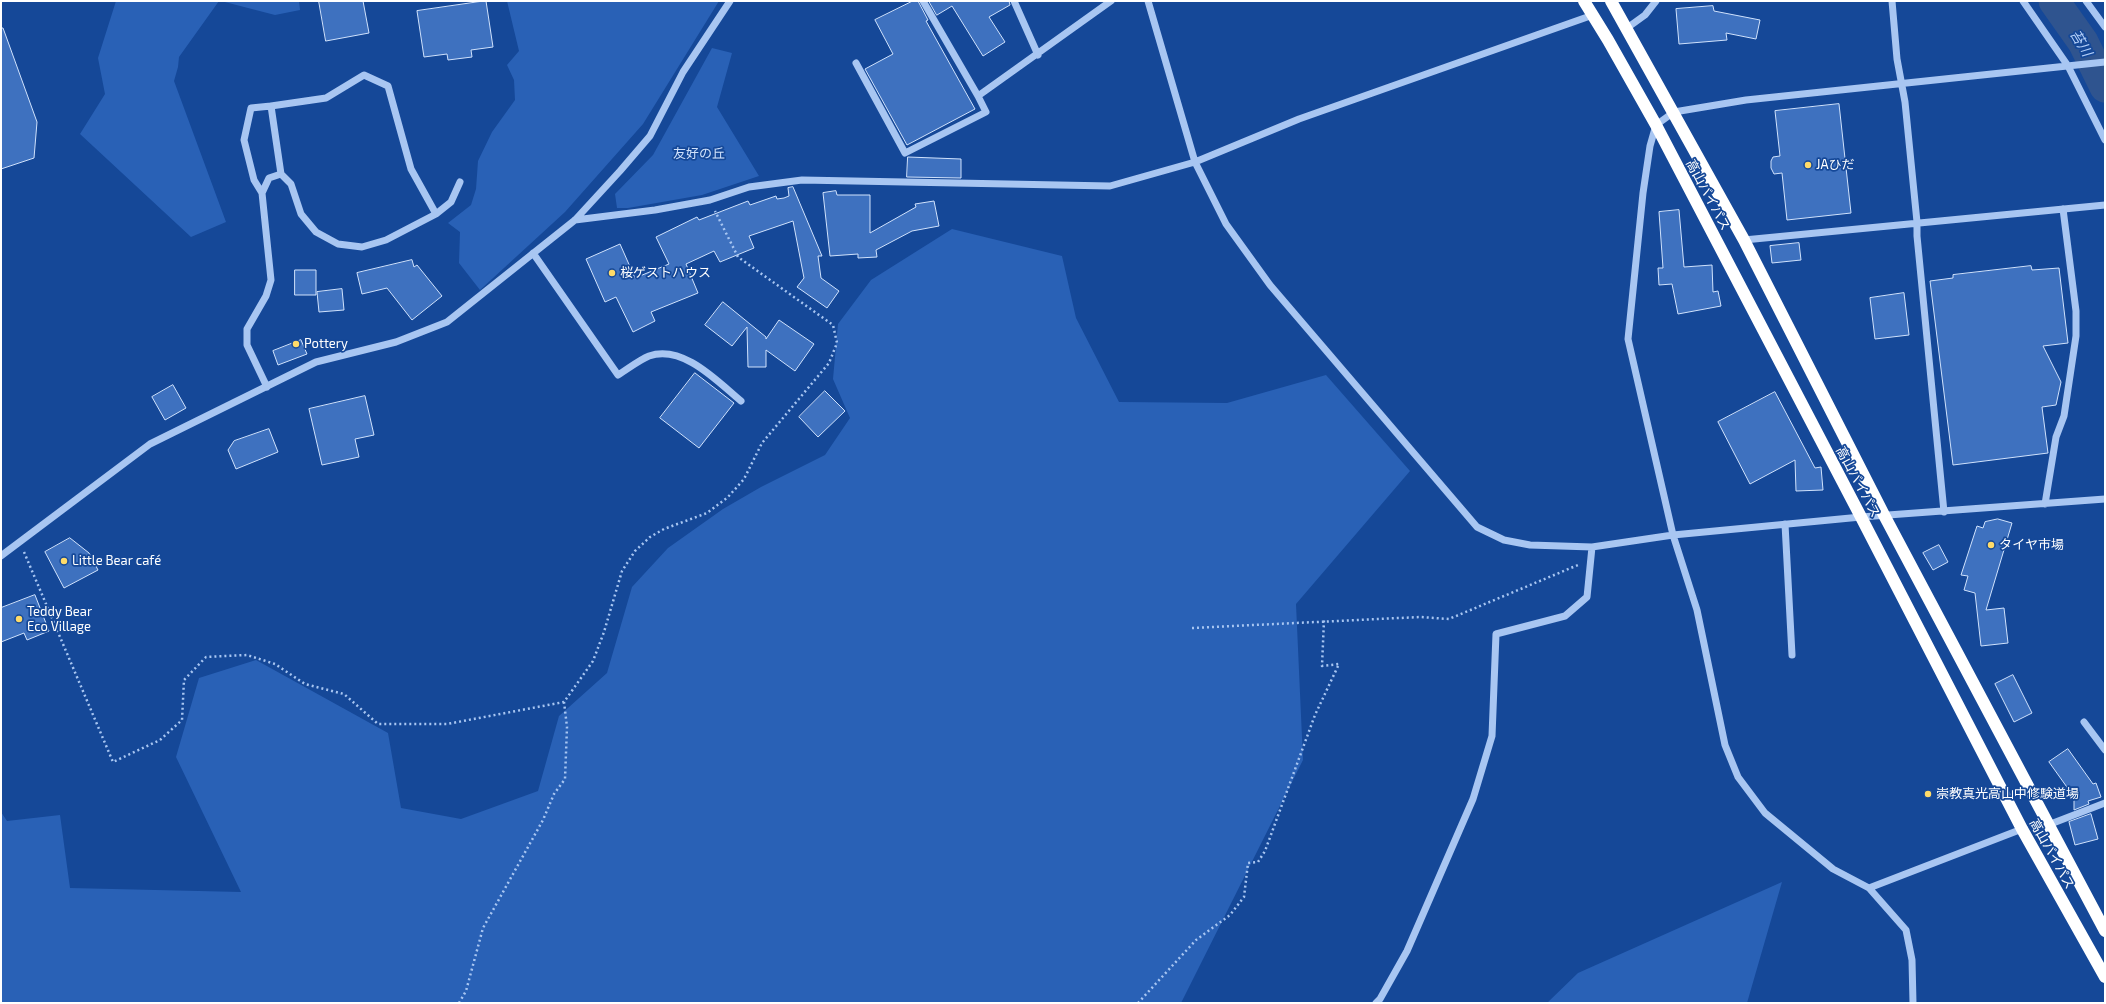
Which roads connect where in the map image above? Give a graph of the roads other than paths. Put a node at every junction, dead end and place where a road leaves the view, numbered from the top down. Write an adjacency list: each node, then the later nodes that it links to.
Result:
1 (730, 1): 32 (street)
2 (923, 1): 20 (street)
3 (1014, 1): 15 (street)
4 (1111, 1): 15 (street)
5 (1148, 1): 25 (street)
6 (1584, 1): 12 (highway, 高山バイパス)
7 (1611, 1): 14 (highway, 高山バイパス)
8 (1656, 1): 14 (street)
9 (1892, 1): 19 (street)
10 (2023, 1): 18 (street)
11 (2086, 1): 13 (street)
12 (1593, 15): 23 (highway, 高山バイパス); 25 (street)
13 (2105, 27)
14 (1627, 28): 22 (highway, 高山バイパス)
15 (1038, 55): 20 (street)
16 (2105, 62): 18 (street)
17 (856, 63): 20 (street)
18 (2072, 65): 19 (street); 24 (street)
19 (1902, 83): 22 (street); 33 (street)
20 (978, 96)
21 (271, 106): 26 (street); 28 (street); 31 (street)
22 (1674, 112): 23 (street); 34 (highway, 高山バイパス)
23 (1656, 125): 42 (highway, 高山バイパス); 44 (street)
24 (2105, 140)
25 (1195, 162): 32 (street); 45 (street)
26 (282, 174): 28 (street); 31 (street)
27 (460, 182): 31 (street)
28 (262, 193): 36 (street)
29 (2105, 205): 30 (street)
30 (2063, 209): 33 (street); 39 (street)
31 (436, 214)
32 (575, 220): 35 (street)
33 (1917, 222): 34 (street); 40 (street)
34 (1744, 240): 41 (highway, 高山バイパス)
35 (533, 253): 36 (street); 37 (street)
36 (267, 387): 46 (street)
37 (741, 401)
38 (2105, 499): 39 (street)
39 (2045, 504): 40 (street)
40 (1944, 512): 41 (street)
41 (1884, 515): 42 (street); 51 (highway, 高山バイパス)
42 (1861, 517): 43 (street); 52 (highway, 高山バイパス)
43 (1785, 524): 44 (street); 47 (street)
44 (1673, 535): 45 (street); 53 (street)
45 (1592, 547): 56 (street)
46 (1, 556)
47 (1792, 655)
48 (2084, 722): 49 (street)
49 (2105, 750)
50 (2105, 803): 51 (street)
51 (2048, 825): 54 (highway, 高山バイパス)
52 (2022, 829): 53 (street); 55 (highway, 高山バイパス)
53 (1869, 888): 57 (street)
54 (2105, 931)
55 (2105, 977)
56 (1376, 1003)
57 (1913, 1003)

